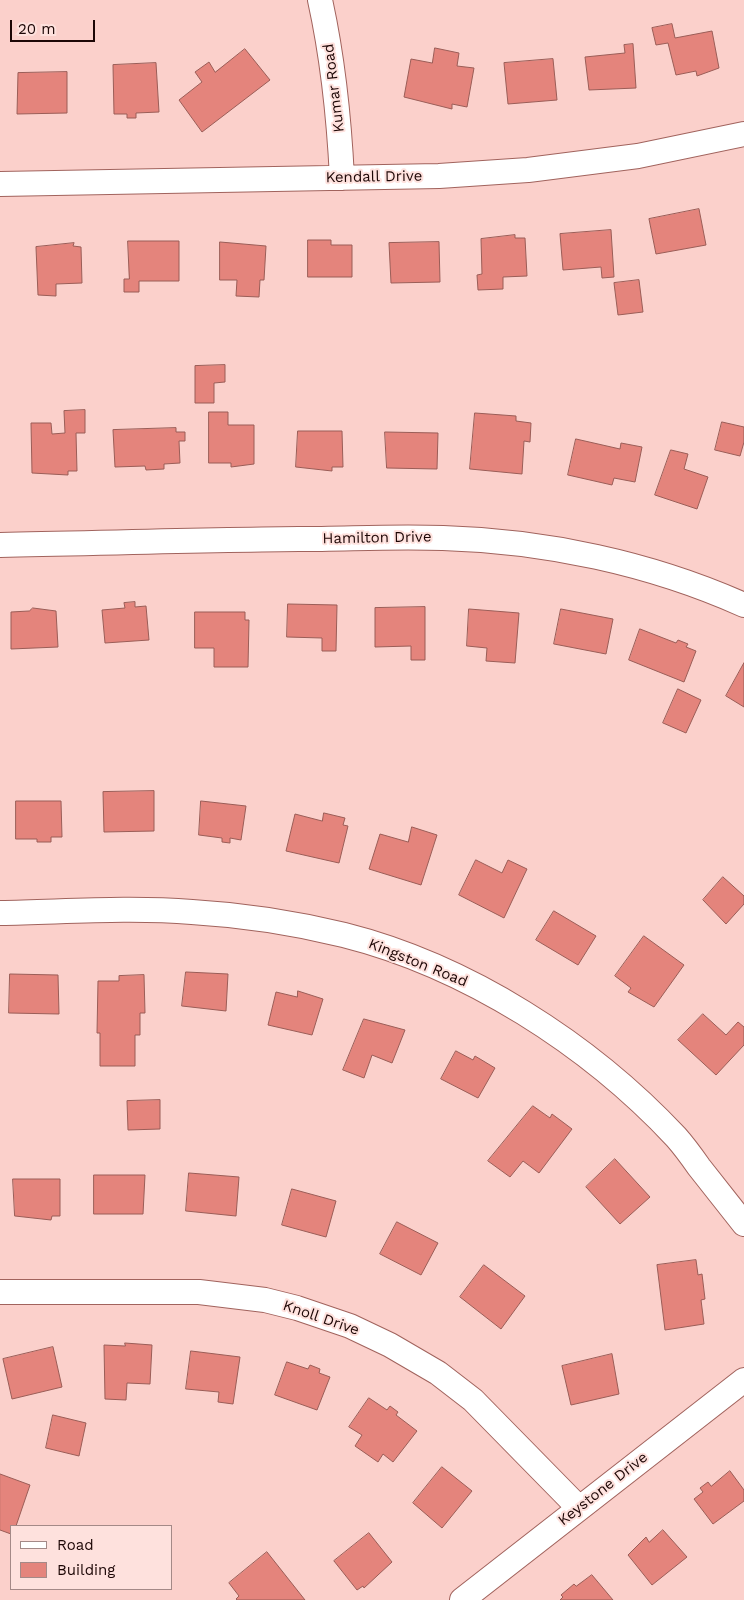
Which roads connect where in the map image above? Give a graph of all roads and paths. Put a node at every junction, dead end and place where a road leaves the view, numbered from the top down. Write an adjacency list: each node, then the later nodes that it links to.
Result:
1 (320, 0): 3 (street, Kumar Road)
2 (744, 134): 3 (street, Kendall Drive)
3 (342, 178): 4 (street, Kendall Drive)
4 (0, 184)
5 (0, 546): 6 (street, Hamilton Drive)
6 (744, 605)
7 (0, 913): 8 (street, Kingston Road)
8 (744, 1224)
9 (0, 1292): 11 (street, Knoll Drive)
10 (744, 1380): 11 (street, Keystone Drive)
11 (580, 1508): 12 (street, Keystone Drive)
12 (462, 1600)

